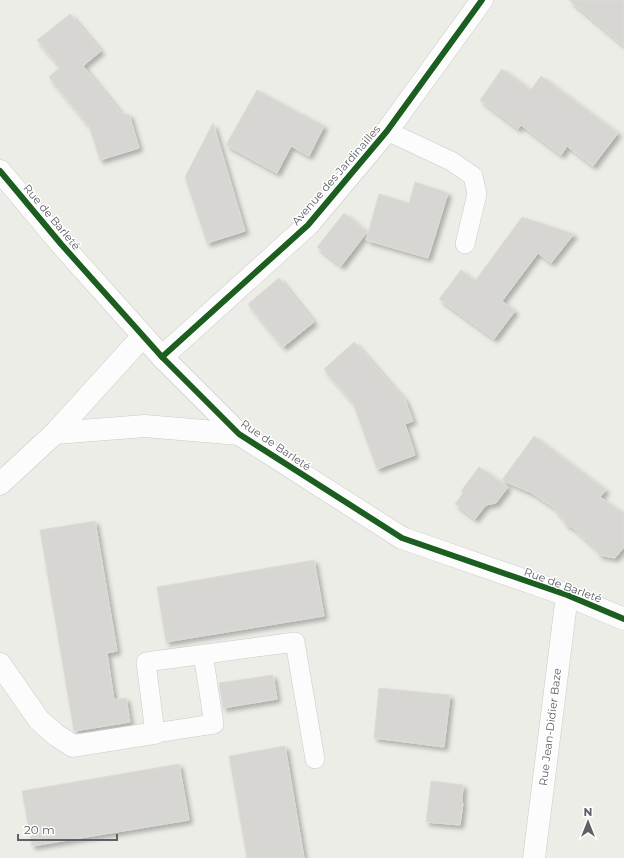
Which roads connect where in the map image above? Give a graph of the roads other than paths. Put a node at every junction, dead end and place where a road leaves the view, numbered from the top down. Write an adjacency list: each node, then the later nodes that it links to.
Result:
1 (482, 0): 2 (street, Avenue des Jardinailles)
2 (387, 131): 4 (lane); 6 (street, Avenue des Jardinailles)
3 (0, 170): 5 (street, Rue de Barleté)
4 (465, 244)
5 (143, 336): 6 (street, Rue de Barleté); 7 (street)
6 (162, 357): 8 (street, Rue de Barleté)
7 (55, 433): 8 (street); 9 (street)
8 (239, 434): 10 (street, Rue de Barleté)
9 (0, 484)
10 (567, 595): 11 (street, Rue de Barleté); 16 (street, Rue Jean-Didier Baze)
11 (624, 619)
12 (203, 654): 14 (lane); 14 (lane); 15 (lane)
13 (0, 664): 14 (street)
14 (155, 733)
15 (315, 759)
16 (534, 858)

